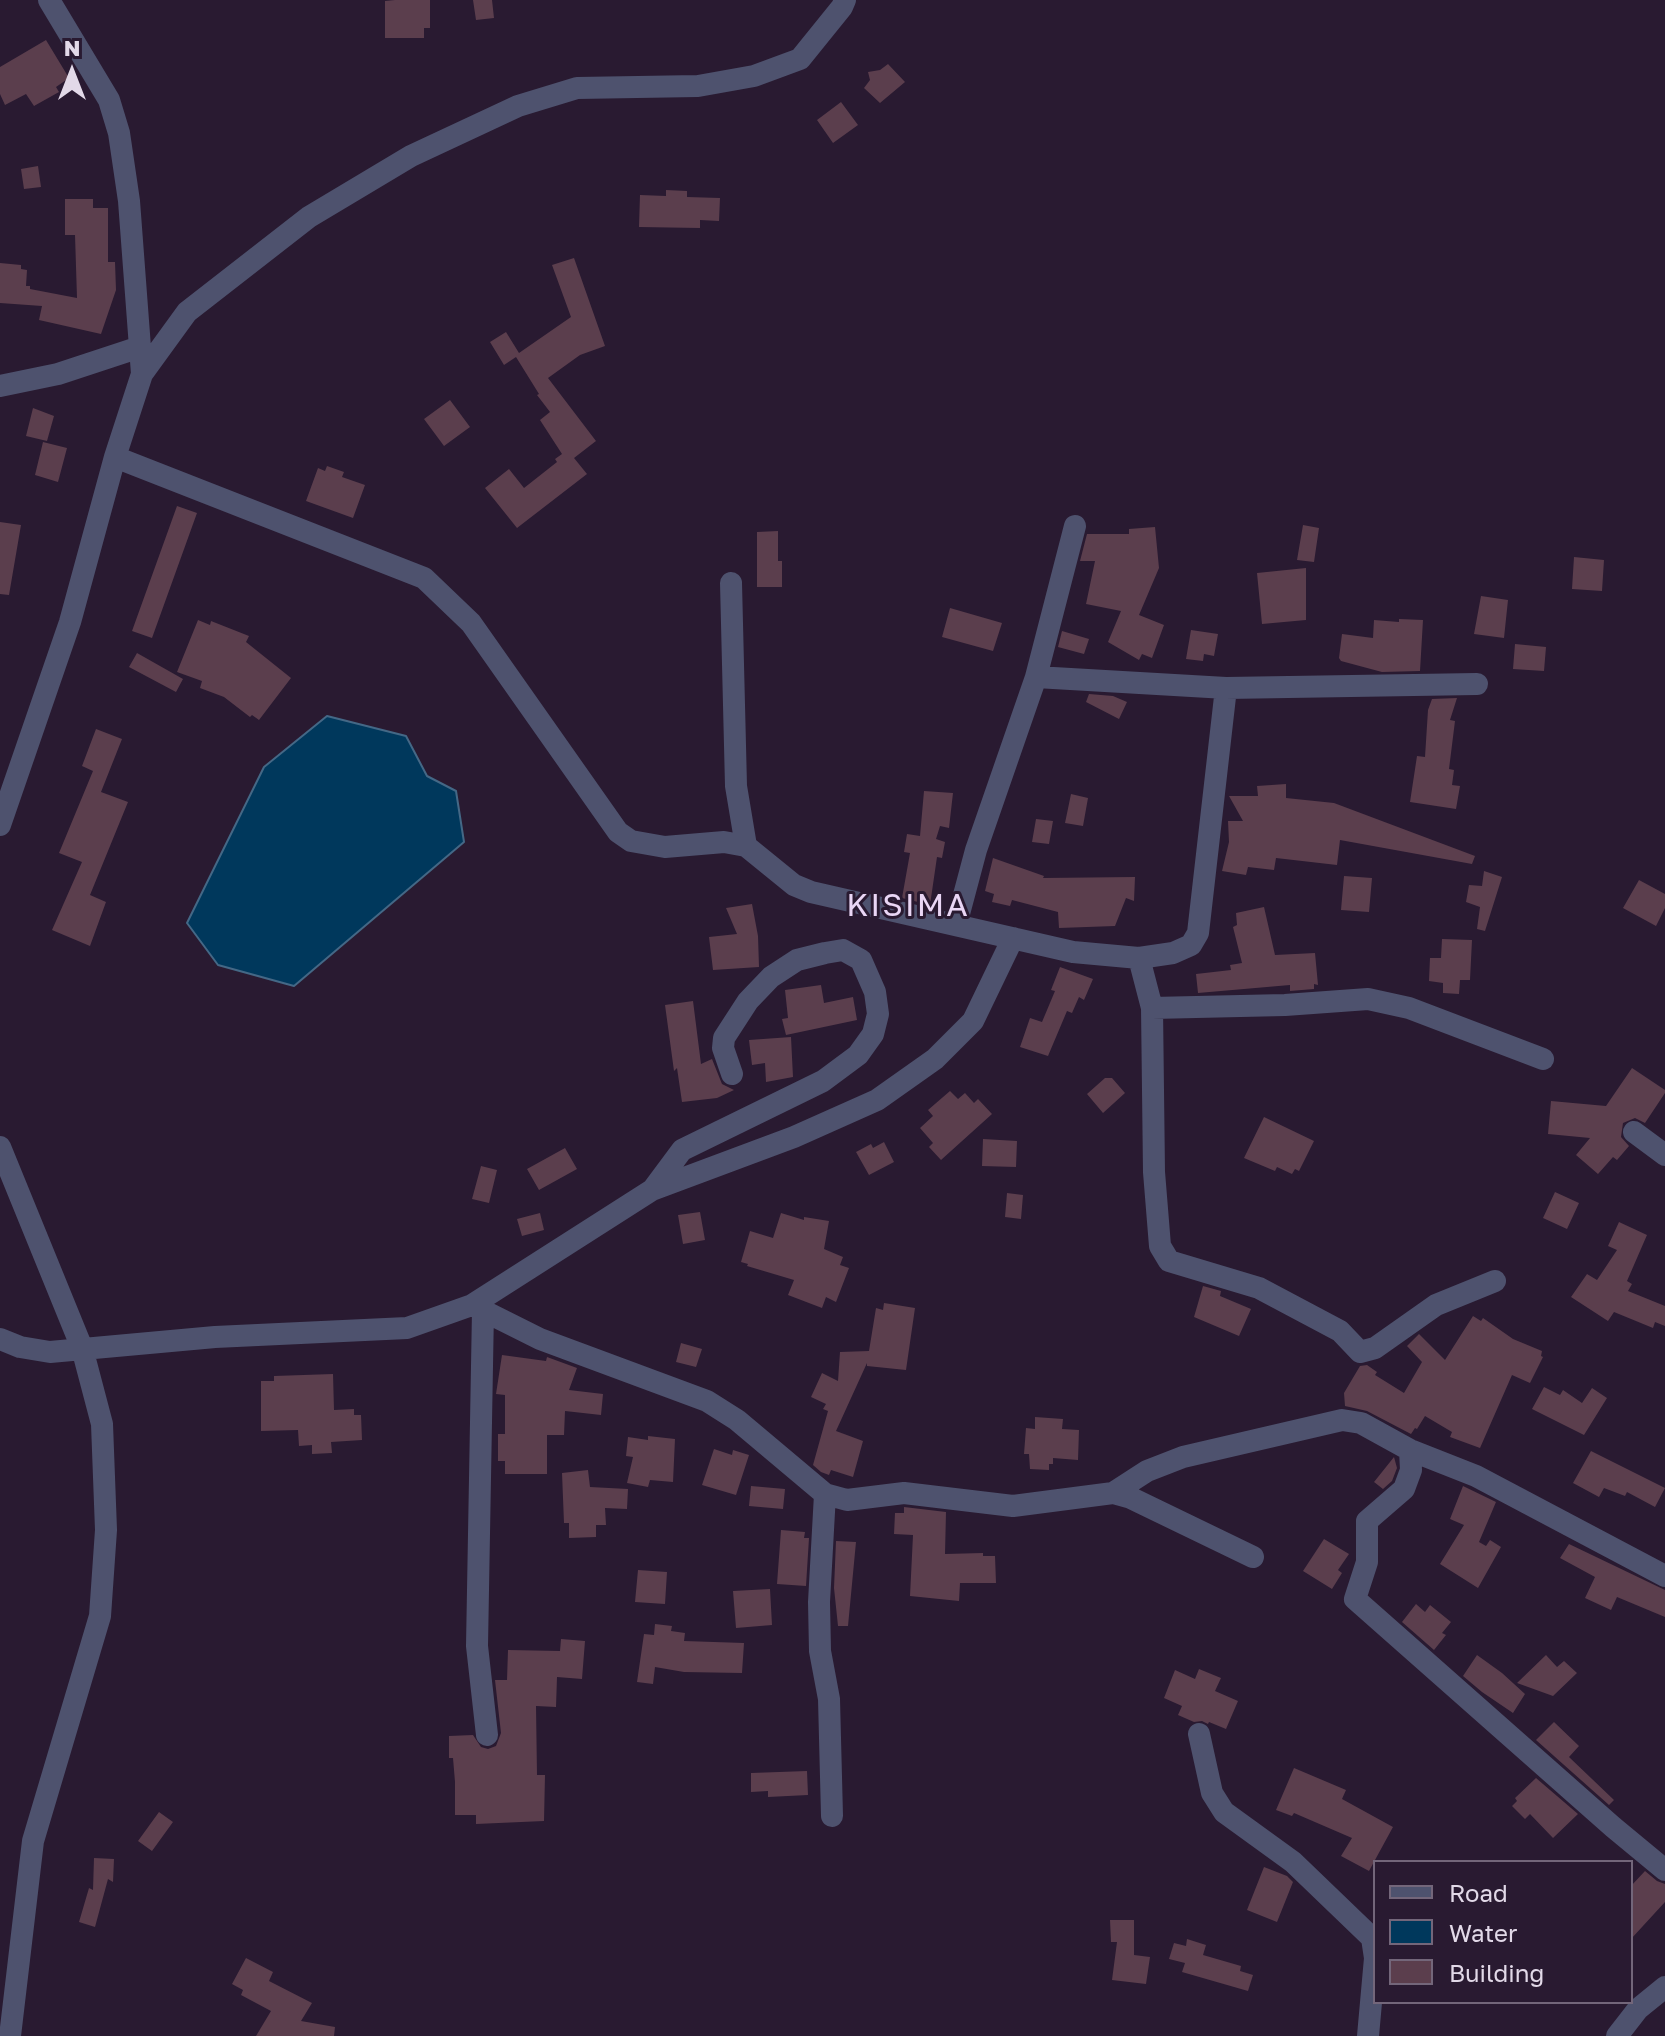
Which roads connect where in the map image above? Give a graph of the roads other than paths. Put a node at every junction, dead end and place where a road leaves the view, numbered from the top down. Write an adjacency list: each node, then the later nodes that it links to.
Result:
1 (49, 0): 3 (street)
2 (845, 0): 4 (street)
3 (140, 347): 4 (street); 5 (street)
4 (142, 374): 6 (street)
5 (0, 386)
6 (115, 457): 12 (street); 13 (street)
7 (1075, 526): 9 (street)
8 (731, 583): 13 (street)
9 (1036, 677): 11 (street); 14 (street)
10 (1477, 684): 11 (street)
11 (1226, 688): 16 (street)
12 (0, 825)
13 (746, 846): 14 (street)
14 (956, 925): 15 (street)
15 (1013, 938): 16 (street); 23 (street)
16 (1139, 958): 17 (street)
17 (1152, 1008): 18 (street); 24 (street)
18 (1543, 1059)
19 (732, 1074): 23 (street)
20 (1634, 1132): 22 (street)
21 (0, 1147): 27 (street)
22 (1665, 1155)
23 (652, 1190): 25 (street)
24 (1495, 1281)
25 (478, 1307): 27 (street); 30 (street); 34 (street)
26 (0, 1339): 27 (street)
27 (82, 1348): 40 (street)
28 (1410, 1450): 29 (street); 32 (street); 36 (street)
29 (1113, 1493): 30 (street); 31 (street)
30 (825, 1494): 35 (street)
31 (1253, 1557)
32 (1665, 1576)
33 (1199, 1734): 37 (street)
34 (487, 1735)
35 (832, 1816)
36 (1665, 1870)
37 (1373, 1945)
38 (1373, 1980): 41 (street)
39 (1665, 1987): 42 (street)
40 (10, 2036)
41 (1368, 2036)
42 (1617, 2036)

